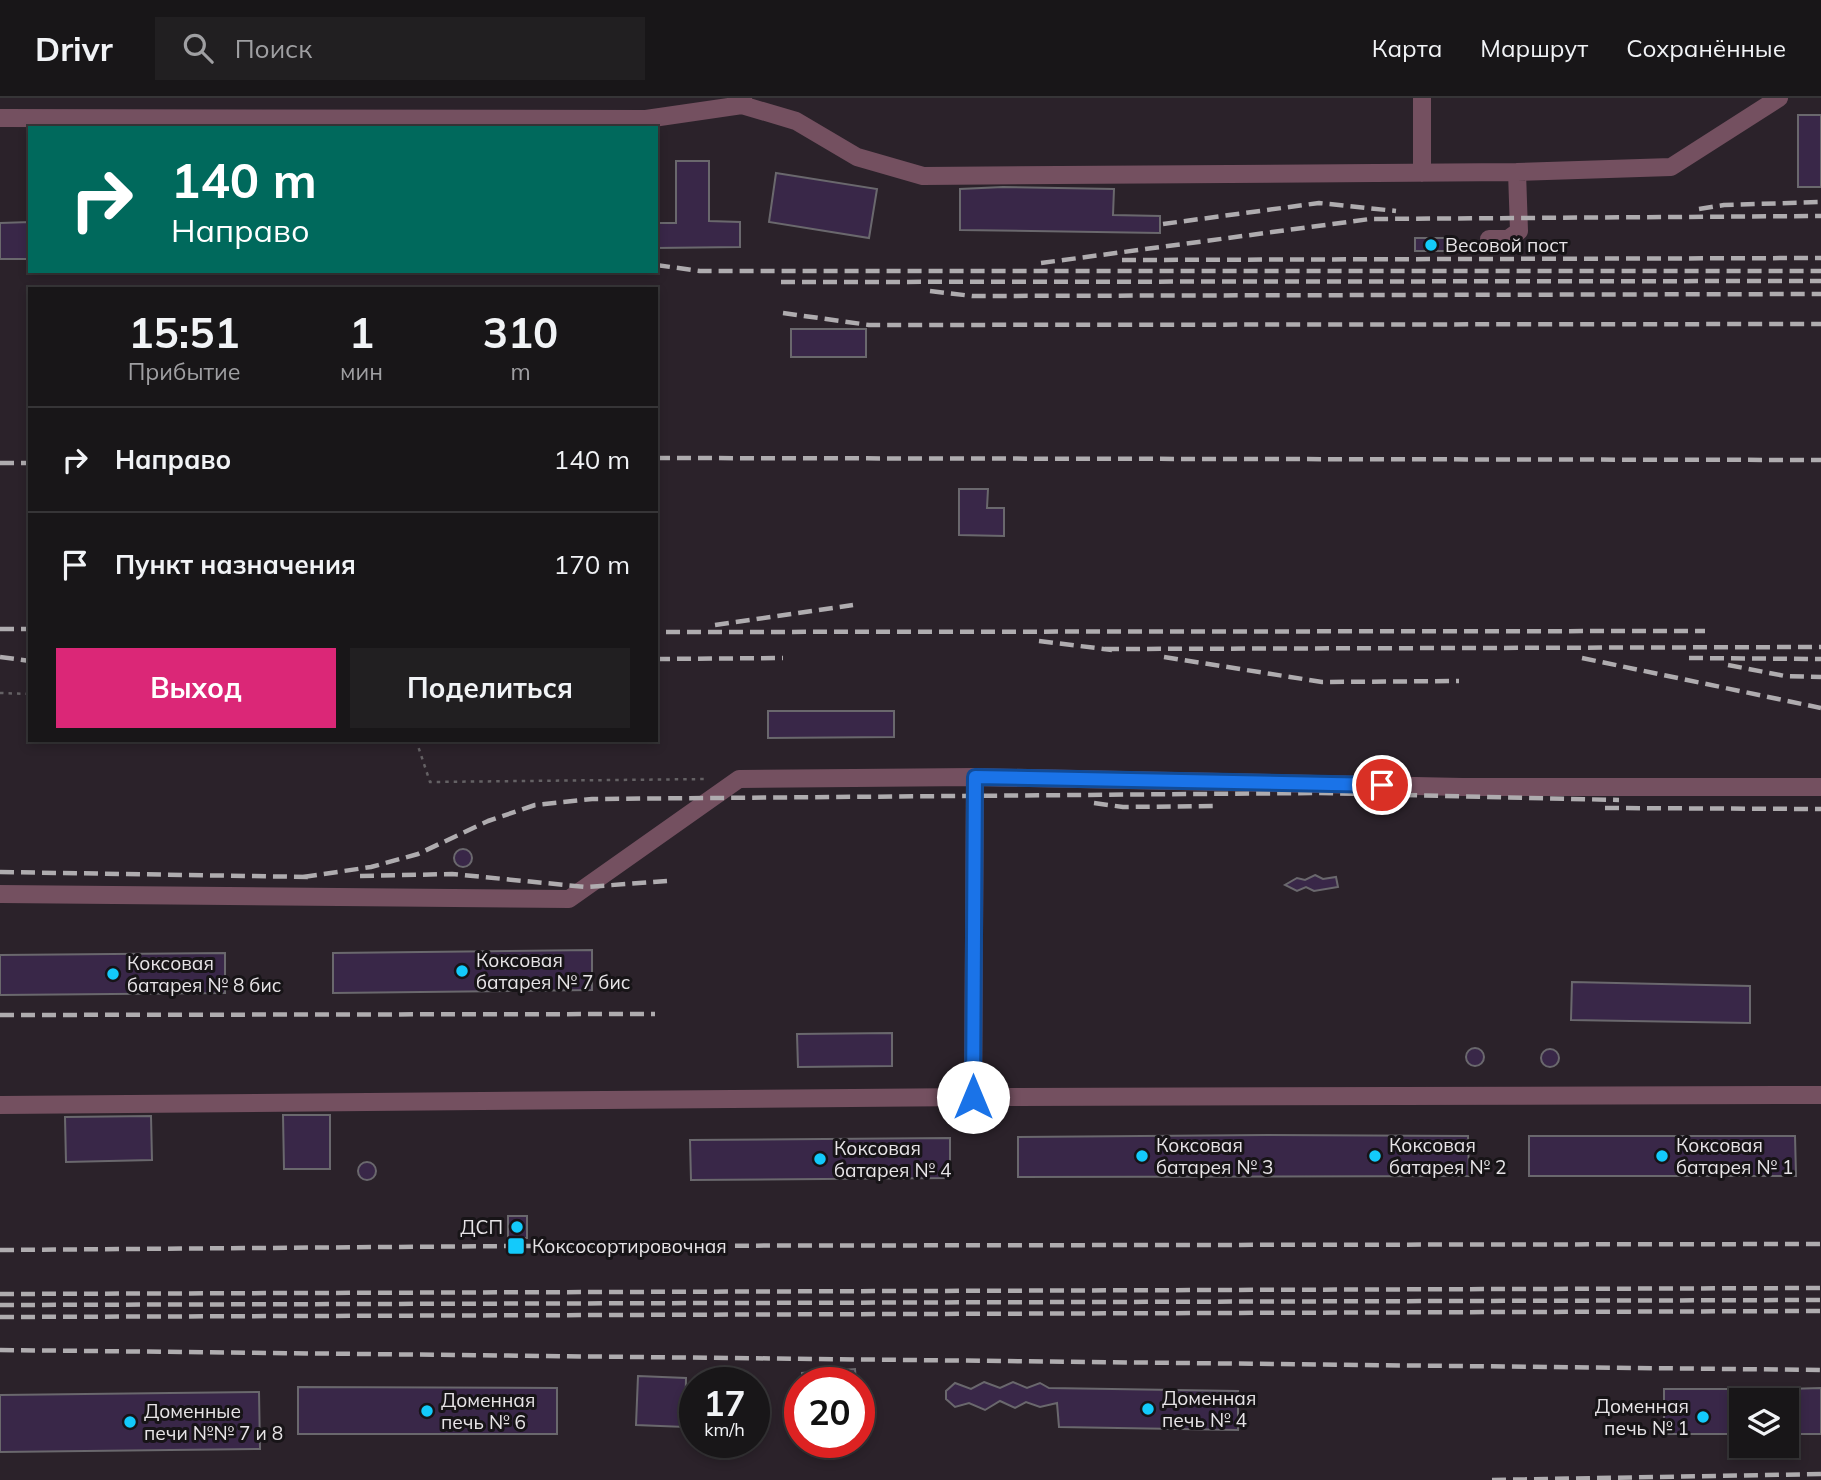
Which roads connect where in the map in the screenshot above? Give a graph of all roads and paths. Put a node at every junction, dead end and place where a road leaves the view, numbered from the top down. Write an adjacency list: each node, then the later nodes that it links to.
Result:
1 (1422, 98): 6 (lane)
2 (1779, 98): 5 (lane)
3 (743, 102): 4 (lane); 6 (lane)
4 (0, 118)
5 (1517, 172): 6 (lane); 7 (lane)
6 (1422, 173)
7 (1489, 239)
8 (0, 693): 9 (path)
9 (28, 694)
10 (417, 742): 12 (path)
11 (975, 777): 13 (lane); 14 (lane); 16 (lane)
12 (713, 779)
13 (1821, 787)
14 (0, 894)
15 (1821, 1095): 16 (lane)
16 (973, 1097): 17 (lane)
17 (0, 1105)

